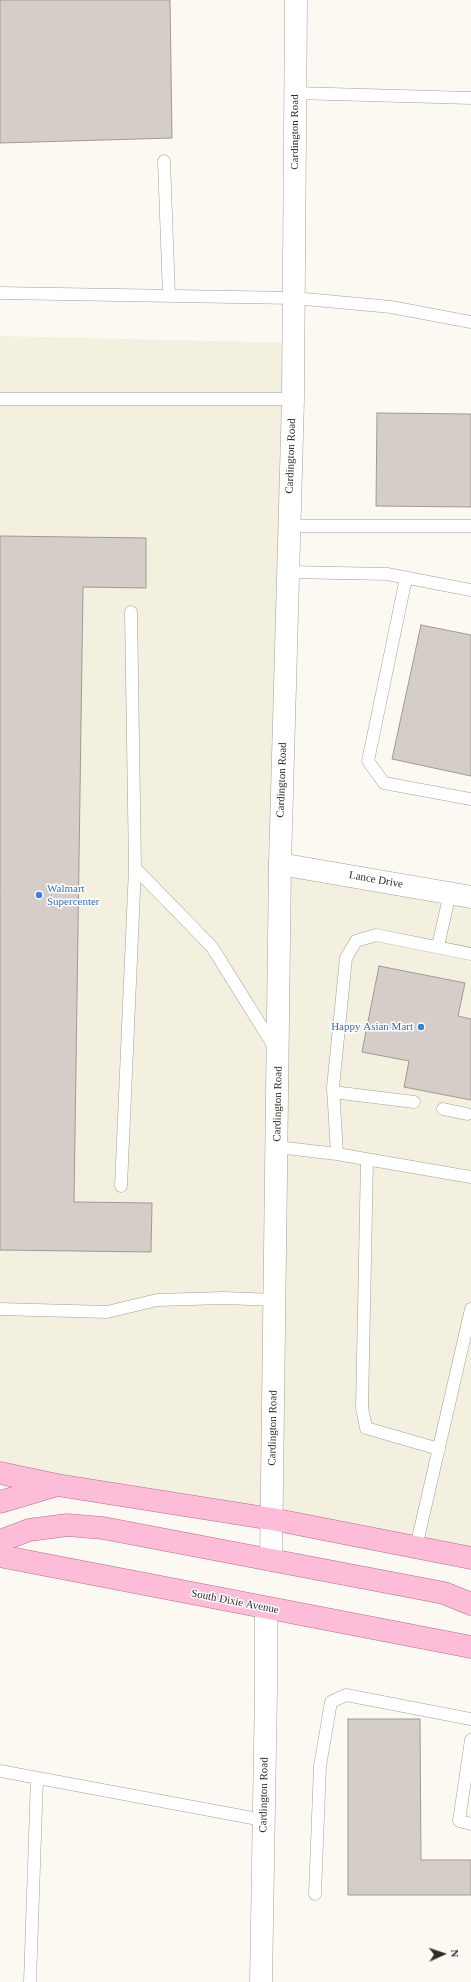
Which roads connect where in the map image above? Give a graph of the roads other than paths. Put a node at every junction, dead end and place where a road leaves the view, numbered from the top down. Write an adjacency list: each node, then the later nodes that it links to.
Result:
1 (296, 0): 2 (street, Cardington Road)
2 (295, 93): 3 (lane); 7 (street, Cardington Road)
3 (471, 98)
4 (164, 161): 6 (lane)
5 (0, 293): 6 (lane)
6 (169, 296): 7 (lane)
7 (294, 298): 8 (lane); 10 (street, Cardington Road)
8 (471, 322)
9 (0, 399): 10 (lane)
10 (293, 400): 11 (street, Cardington Road)
11 (289, 526): 12 (lane); 13 (street, Cardington Road)
12 (471, 526)
13 (288, 572): 14 (lane); 18 (street, Cardington Road)
14 (406, 578): 15 (lane); 17 (lane)
15 (471, 590)
16 (131, 612): 19 (lane)
17 (471, 799)
18 (280, 864): 20 (street, Lance Drive); 24 (street, Cardington Road)
19 (135, 868): 24 (lane); 33 (lane)
20 (450, 893): 21 (street, Lance Drive); 22 (lane)
21 (471, 897)
22 (438, 946): 23 (lane); 25 (lane)
23 (471, 954)
24 (278, 1052): 29 (street, Cardington Road)
25 (333, 1092): 26 (lane); 30 (lane)
26 (414, 1102)
27 (443, 1109): 28 (lane)
28 (466, 1114)
29 (277, 1147): 30 (lane); 34 (street, Cardington Road)
30 (336, 1154): 31 (lane)
31 (367, 1160): 32 (lane); 37 (lane)
32 (471, 1177)
33 (121, 1186)
34 (275, 1300): 35 (lane); 41 (street, Cardington Road)
35 (0, 1309)
36 (471, 1309): 37 (lane)
37 (439, 1449): 43 (lane)
38 (0, 1473): 39 (main road)
39 (57, 1485): 40 (main road); 41 (main road)
40 (0, 1502)
41 (272, 1519): 43 (main road); 46 (street, Cardington Road)
42 (0, 1541): 46 (main road)
43 (416, 1547): 45 (main road)
44 (0, 1556): 48 (main road, South Dixie Avenue)
45 (471, 1558)
46 (271, 1560): 47 (main road)
47 (471, 1604)
48 (266, 1608): 49 (main road, South Dixie Avenue); 54 (street, Cardington Road)
49 (471, 1647)
50 (471, 1718): 56 (lane)
51 (471, 1740): 55 (lane)
52 (0, 1771): 53 (lane)
53 (37, 1778): 54 (lane); 57 (lane)
54 (263, 1820): 58 (street, Cardington Road)
55 (471, 1824)
56 (315, 1894)
57 (30, 1982)
58 (261, 1982)

